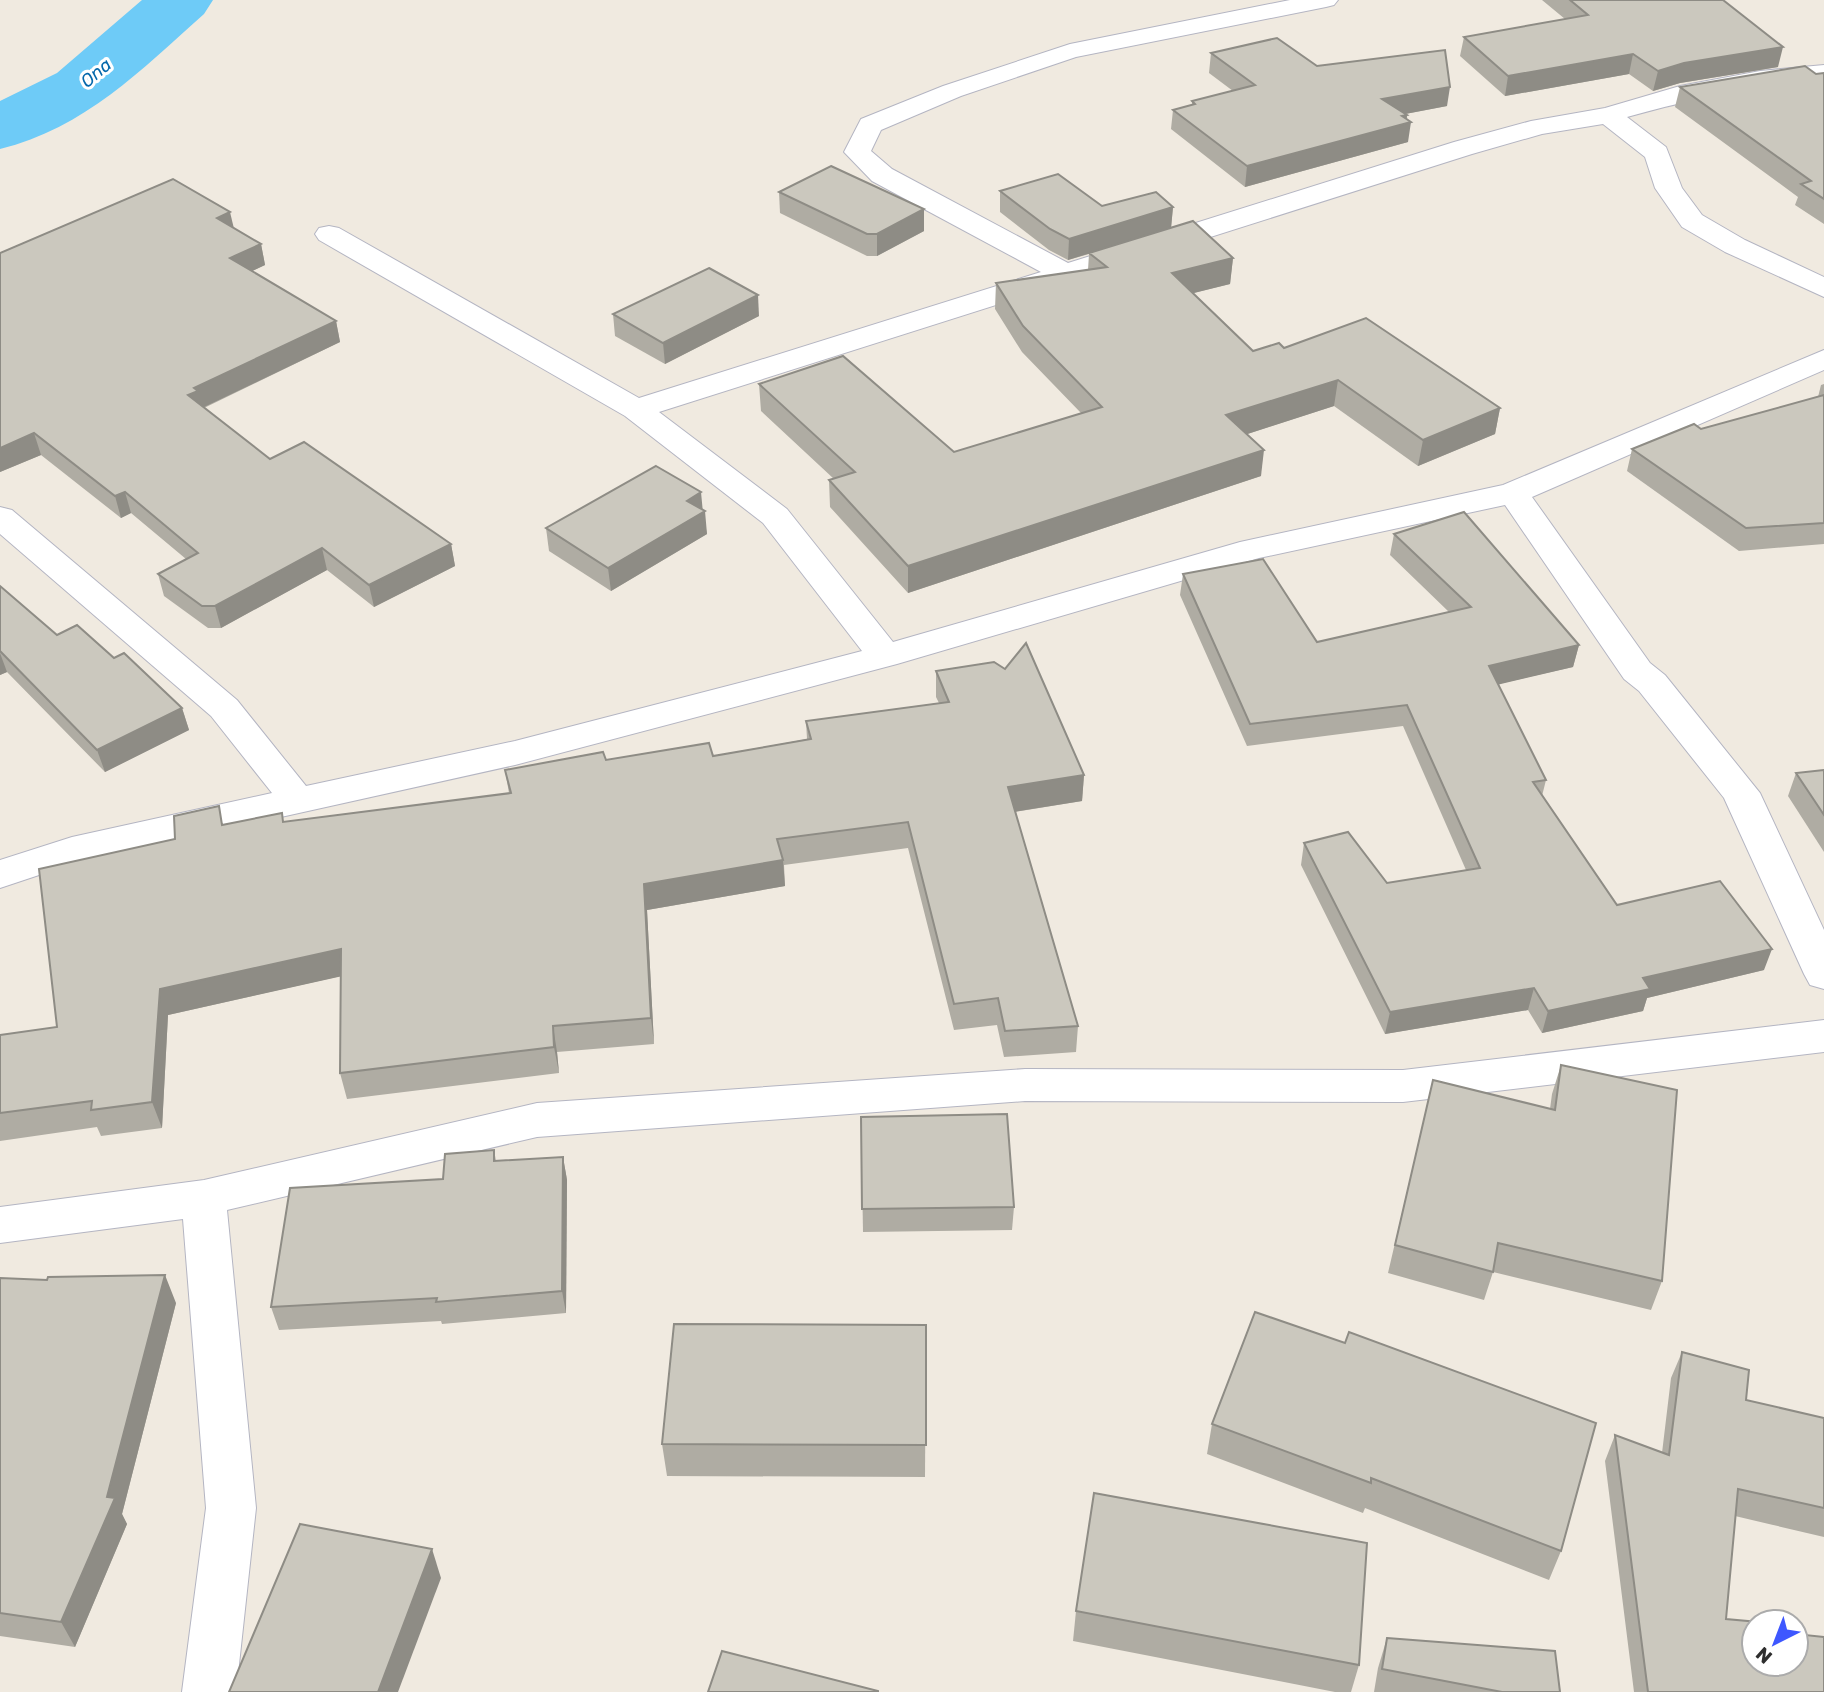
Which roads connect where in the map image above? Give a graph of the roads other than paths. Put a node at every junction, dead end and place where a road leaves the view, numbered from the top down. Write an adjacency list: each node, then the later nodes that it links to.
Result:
1 (1326, 0): 5 (street)
2 (1824, 72): 3 (street)
3 (1608, 115): 5 (street); 6 (street)
4 (329, 234): 8 (street)
5 (1063, 272): 8 (street)
6 (1824, 288)
7 (1824, 359): 9 (street)
8 (636, 409): 11 (street)
9 (1513, 493): 11 (street); 14 (street)
10 (0, 517): 12 (street)
11 (885, 656): 12 (street)
12 (298, 801): 13 (street)
13 (0, 874)
14 (1824, 974)
15 (1824, 1036): 16 (street)
16 (204, 1198): 17 (street); 18 (street)
17 (0, 1225)
18 (209, 1692)

